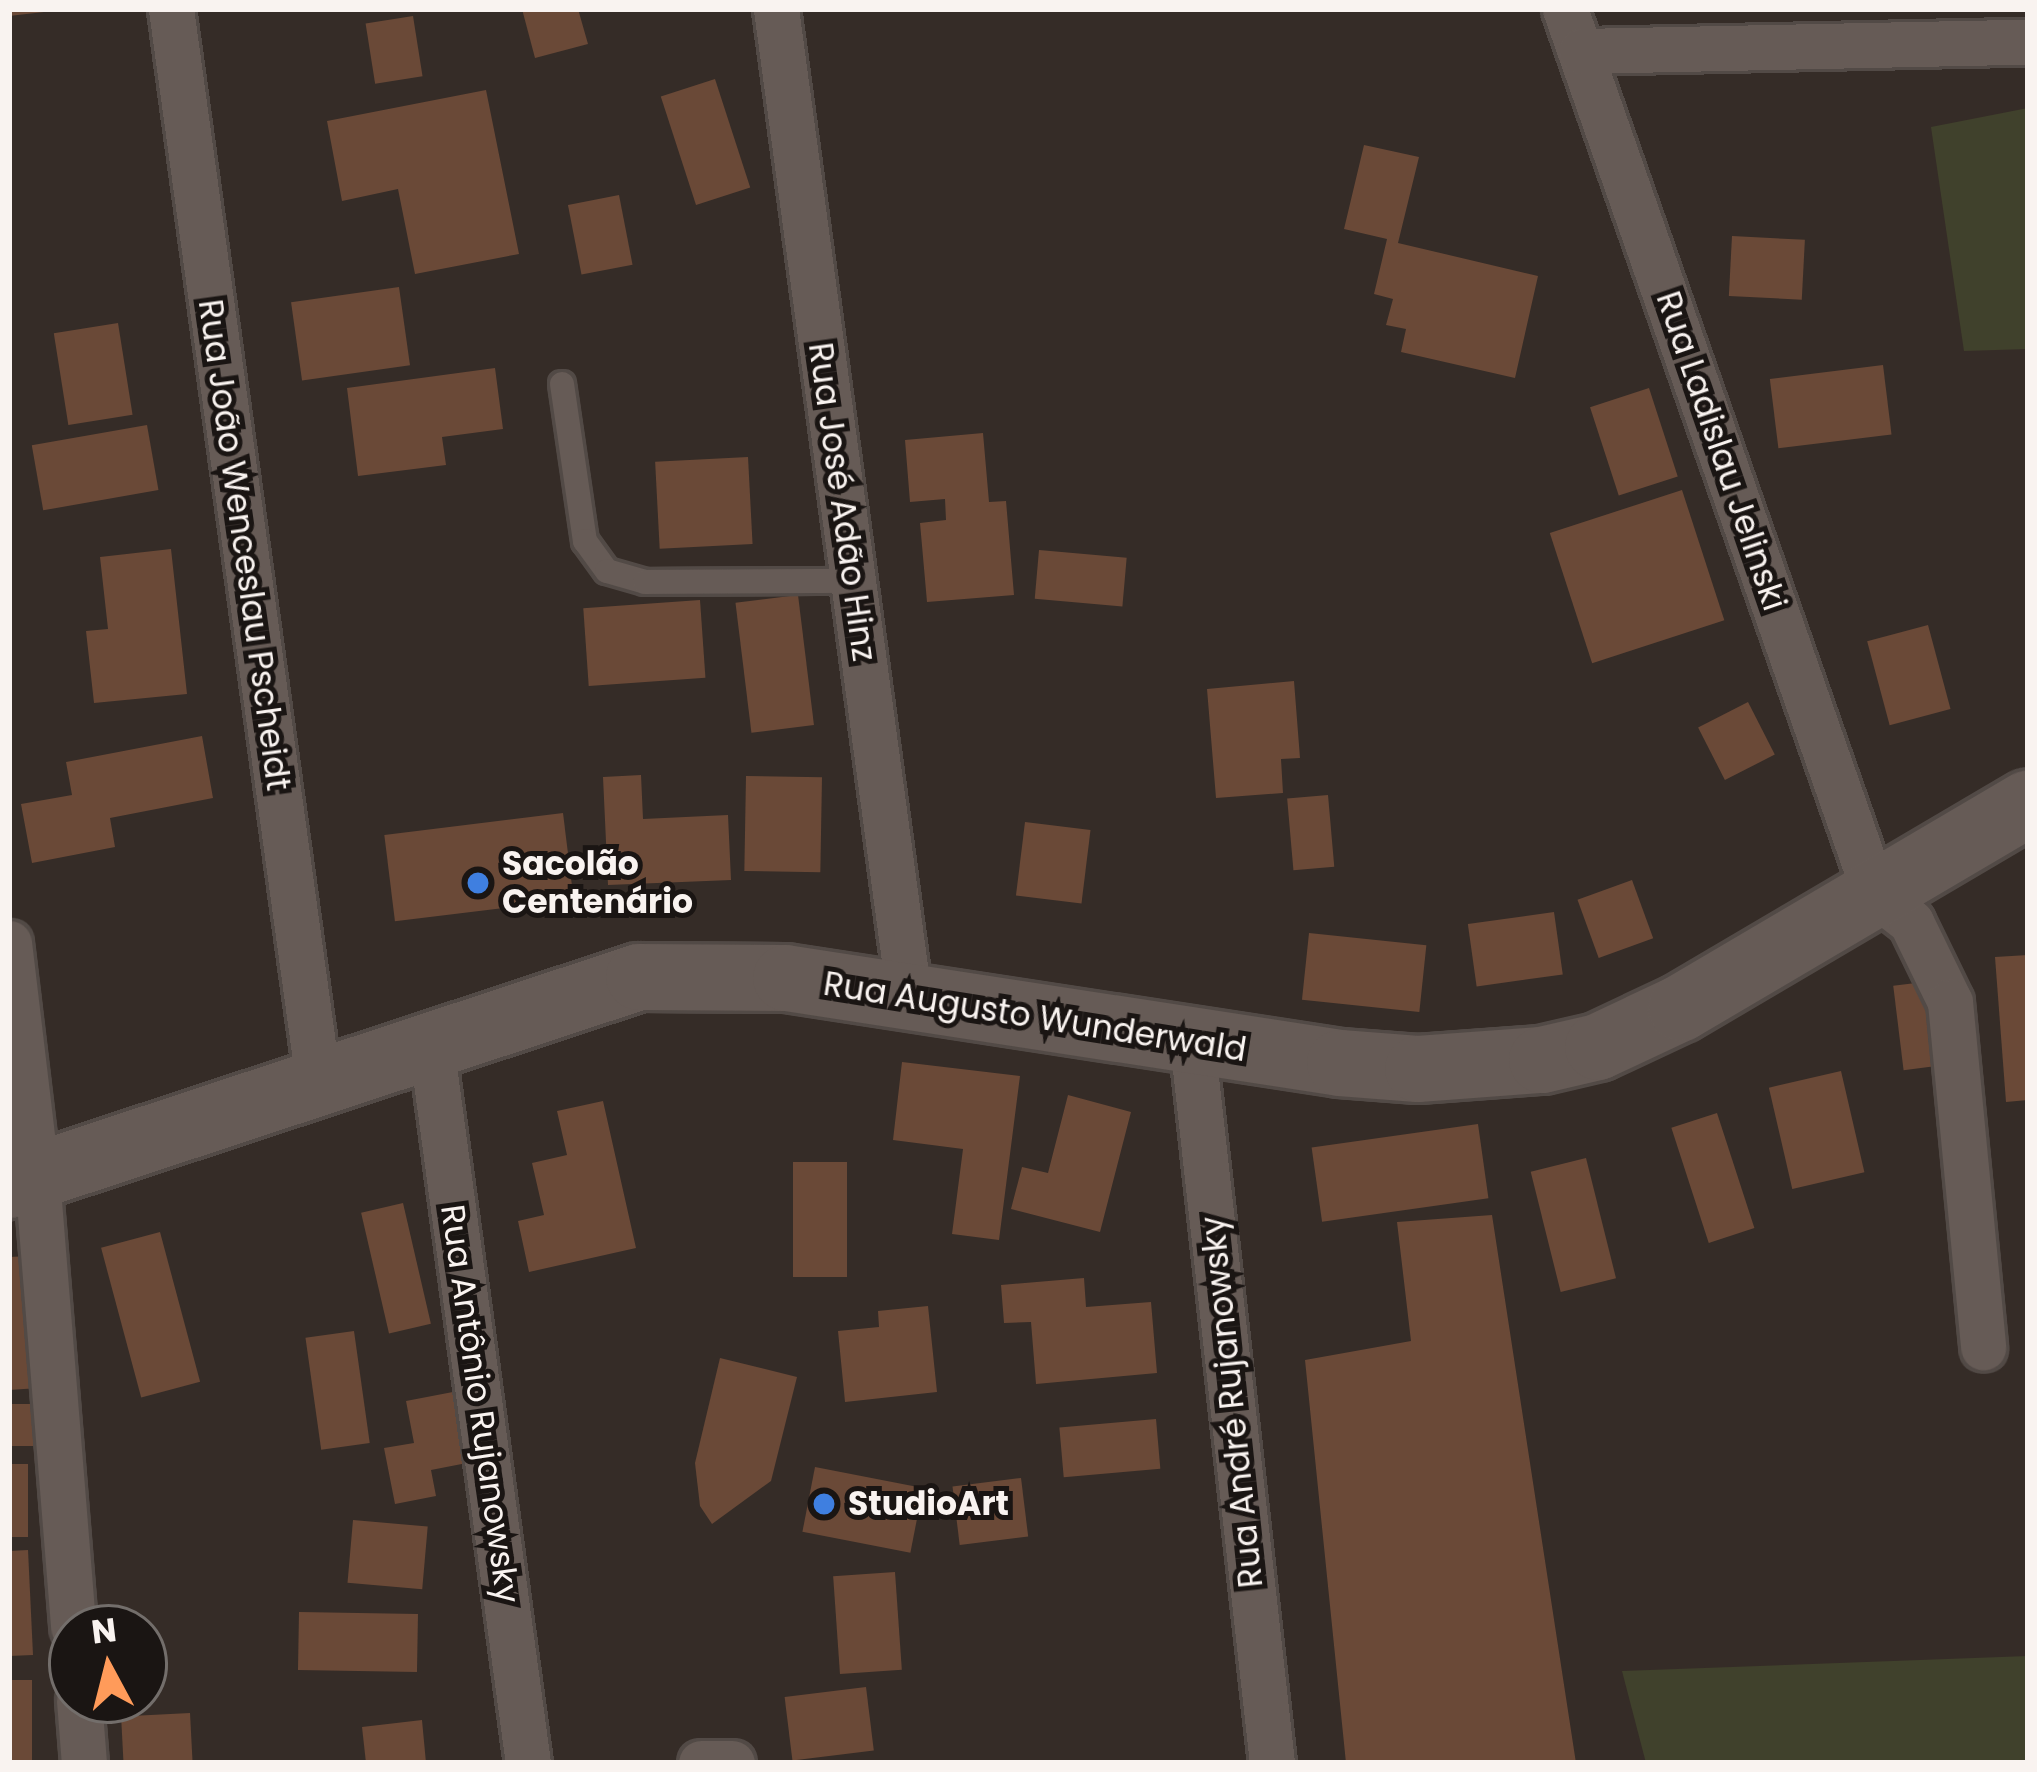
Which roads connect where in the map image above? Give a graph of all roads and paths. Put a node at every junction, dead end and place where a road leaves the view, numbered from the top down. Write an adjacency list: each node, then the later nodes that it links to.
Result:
1 (171, 9): 13 (street, Rua João Wenceslau Pscheidt)
2 (776, 9): 6 (street, Rua José Adão Hinz)
3 (1573, 30): 4 (street); 8 (street, Rua Ladislau Jelinski)
4 (2028, 42)
5 (562, 384): 6 (lane)
6 (852, 581): 10 (street, Rua José Adão Hinz)
7 (2028, 804): 8 (main road, Rua Augusto Wunderwald)
8 (1875, 894): 11 (main road, Rua Augusto Wunderwald); 15 (street)
9 (9, 943): 14 (street)
10 (909, 996): 11 (main road, Rua Augusto Wunderwald); 12 (main road, Rua Augusto Wunderwald)
11 (1192, 1042): 22 (street, Rua André Rujanowsky)
12 (431, 1045): 13 (main road, Rua Augusto Wunderwald); 19 (street, Rua Antônio Rujanowsky)
13 (317, 1081): 14 (main road, Rua Augusto Wunderwald)
14 (23, 1181): 16 (street)
15 (1983, 1347)
16 (70, 1604)
17 (81, 1724): 18 (street)
18 (84, 1763)
19 (528, 1763)
20 (701, 1763): 21 (street)
21 (732, 1763)
22 (1272, 1763)

